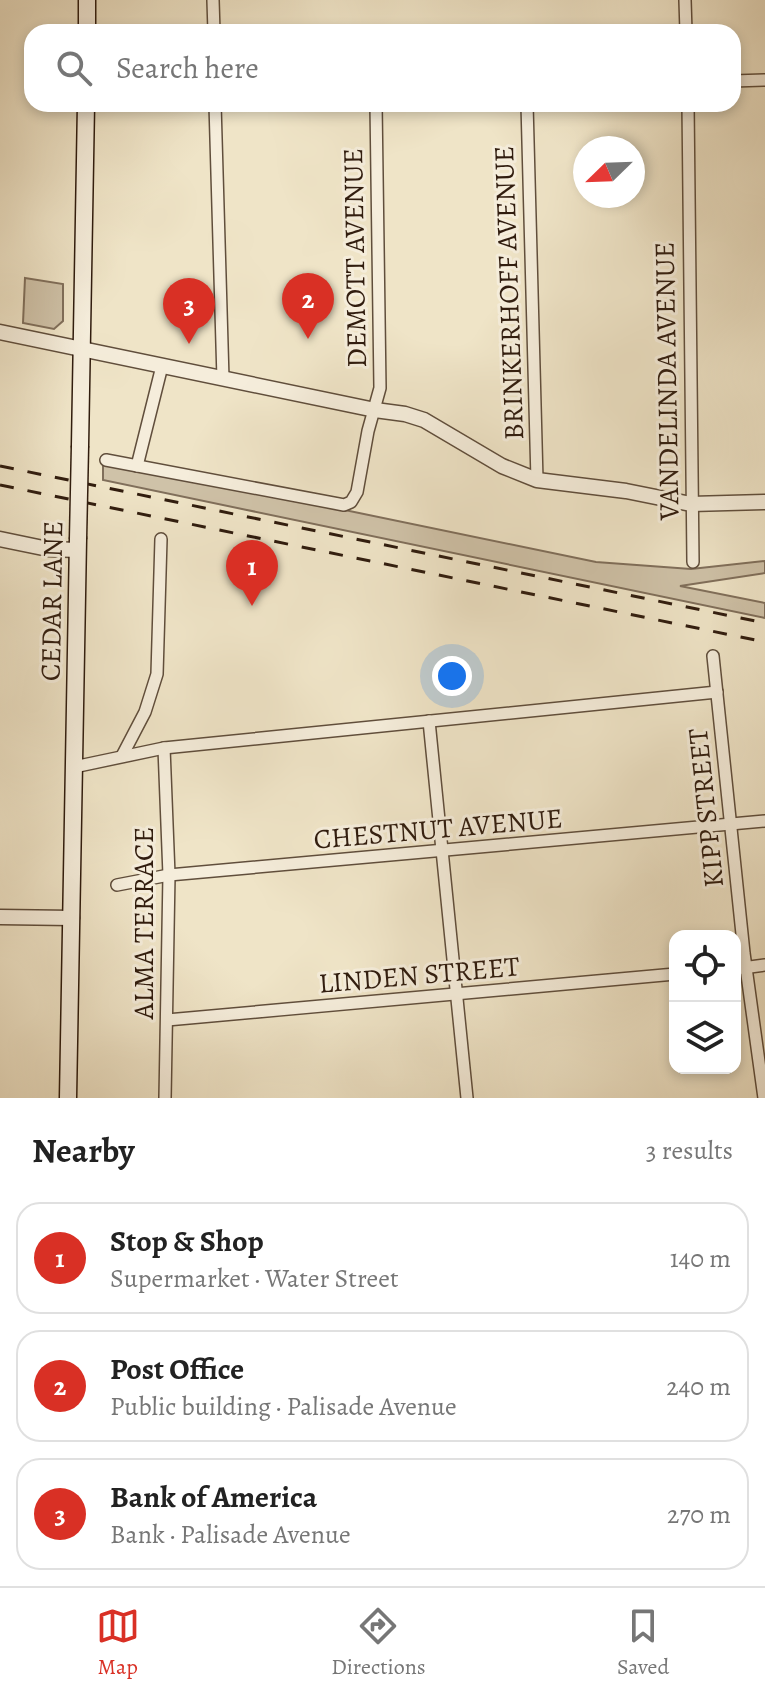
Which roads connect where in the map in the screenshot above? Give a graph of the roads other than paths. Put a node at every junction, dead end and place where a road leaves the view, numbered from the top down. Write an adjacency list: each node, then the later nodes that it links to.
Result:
1 (87, 0): 4 (main road)
2 (213, 0): 5 (street)
3 (685, 0): 6 (street)
4 (87, 24)
5 (214, 24)
6 (686, 24)
7 (765, 80): 8 (street)
8 (741, 81)
9 (86, 112): 15 (main road, CEDAR LANE)
10 (215, 112): 17 (street)
11 (376, 112): 18 (street, DEMOTT AVENUE)
12 (527, 112): 21 (street, BRINKERHOFF AVENUE)
13 (688, 112): 23 (street, VANDELINDA AVENUE)
14 (0, 332): 15 (street)
15 (82, 349): 16 (street); 26 (main road, CEDAR LANE, bridge)
16 (162, 366): 17 (street); 20 (street)
17 (223, 379): 18 (street)
18 (375, 410): 20 (street, DEMOTT AVENUE); 21 (street)
19 (106, 460): 20 (street)
20 (137, 466)
21 (537, 480): 23 (street)
22 (765, 502): 23 (street)
23 (691, 504): 27 (street, VANDELINDA AVENUE)
24 (0, 539): 26 (street)
25 (161, 539): 32 (street)
26 (78, 544): 33 (main road, CEDAR LANE)
27 (693, 562)
28 (713, 656): 29 (street, KIPP STREET)
29 (717, 692): 30 (street); 35 (street, KIPP STREET)
30 (429, 721): 31 (street); 36 (street)
31 (164, 748): 32 (street); 37 (street, ALMA TERRACE)
32 (122, 756): 33 (street)
33 (74, 767): 40 (main road, CEDAR LANE)
34 (765, 821): 35 (street, CHESTNUT AVENUE)
35 (732, 825): 36 (street, CHESTNUT AVENUE); 41 (street, KIPP STREET)
36 (441, 853): 37 (street, CHESTNUT AVENUE); 46 (street)
37 (169, 875): 38 (street, CHESTNUT AVENUE); 47 (street, ALMA TERRACE)
38 (117, 885)
39 (0, 917): 40 (street)
40 (72, 918): 48 (main road, CEDAR LANE)
41 (738, 930)
42 (765, 965): 43 (street)
43 (741, 968)
44 (741, 973): 51 (street, KIPP STREET)
45 (669, 975): 46 (street, LINDEN STREET)
46 (456, 996): 47 (street, LINDEN STREET); 50 (street)
47 (167, 1020): 49 (street, ALMA TERRACE)
48 (68, 1098)
49 (165, 1098)
50 (467, 1098)
51 (764, 1098)

